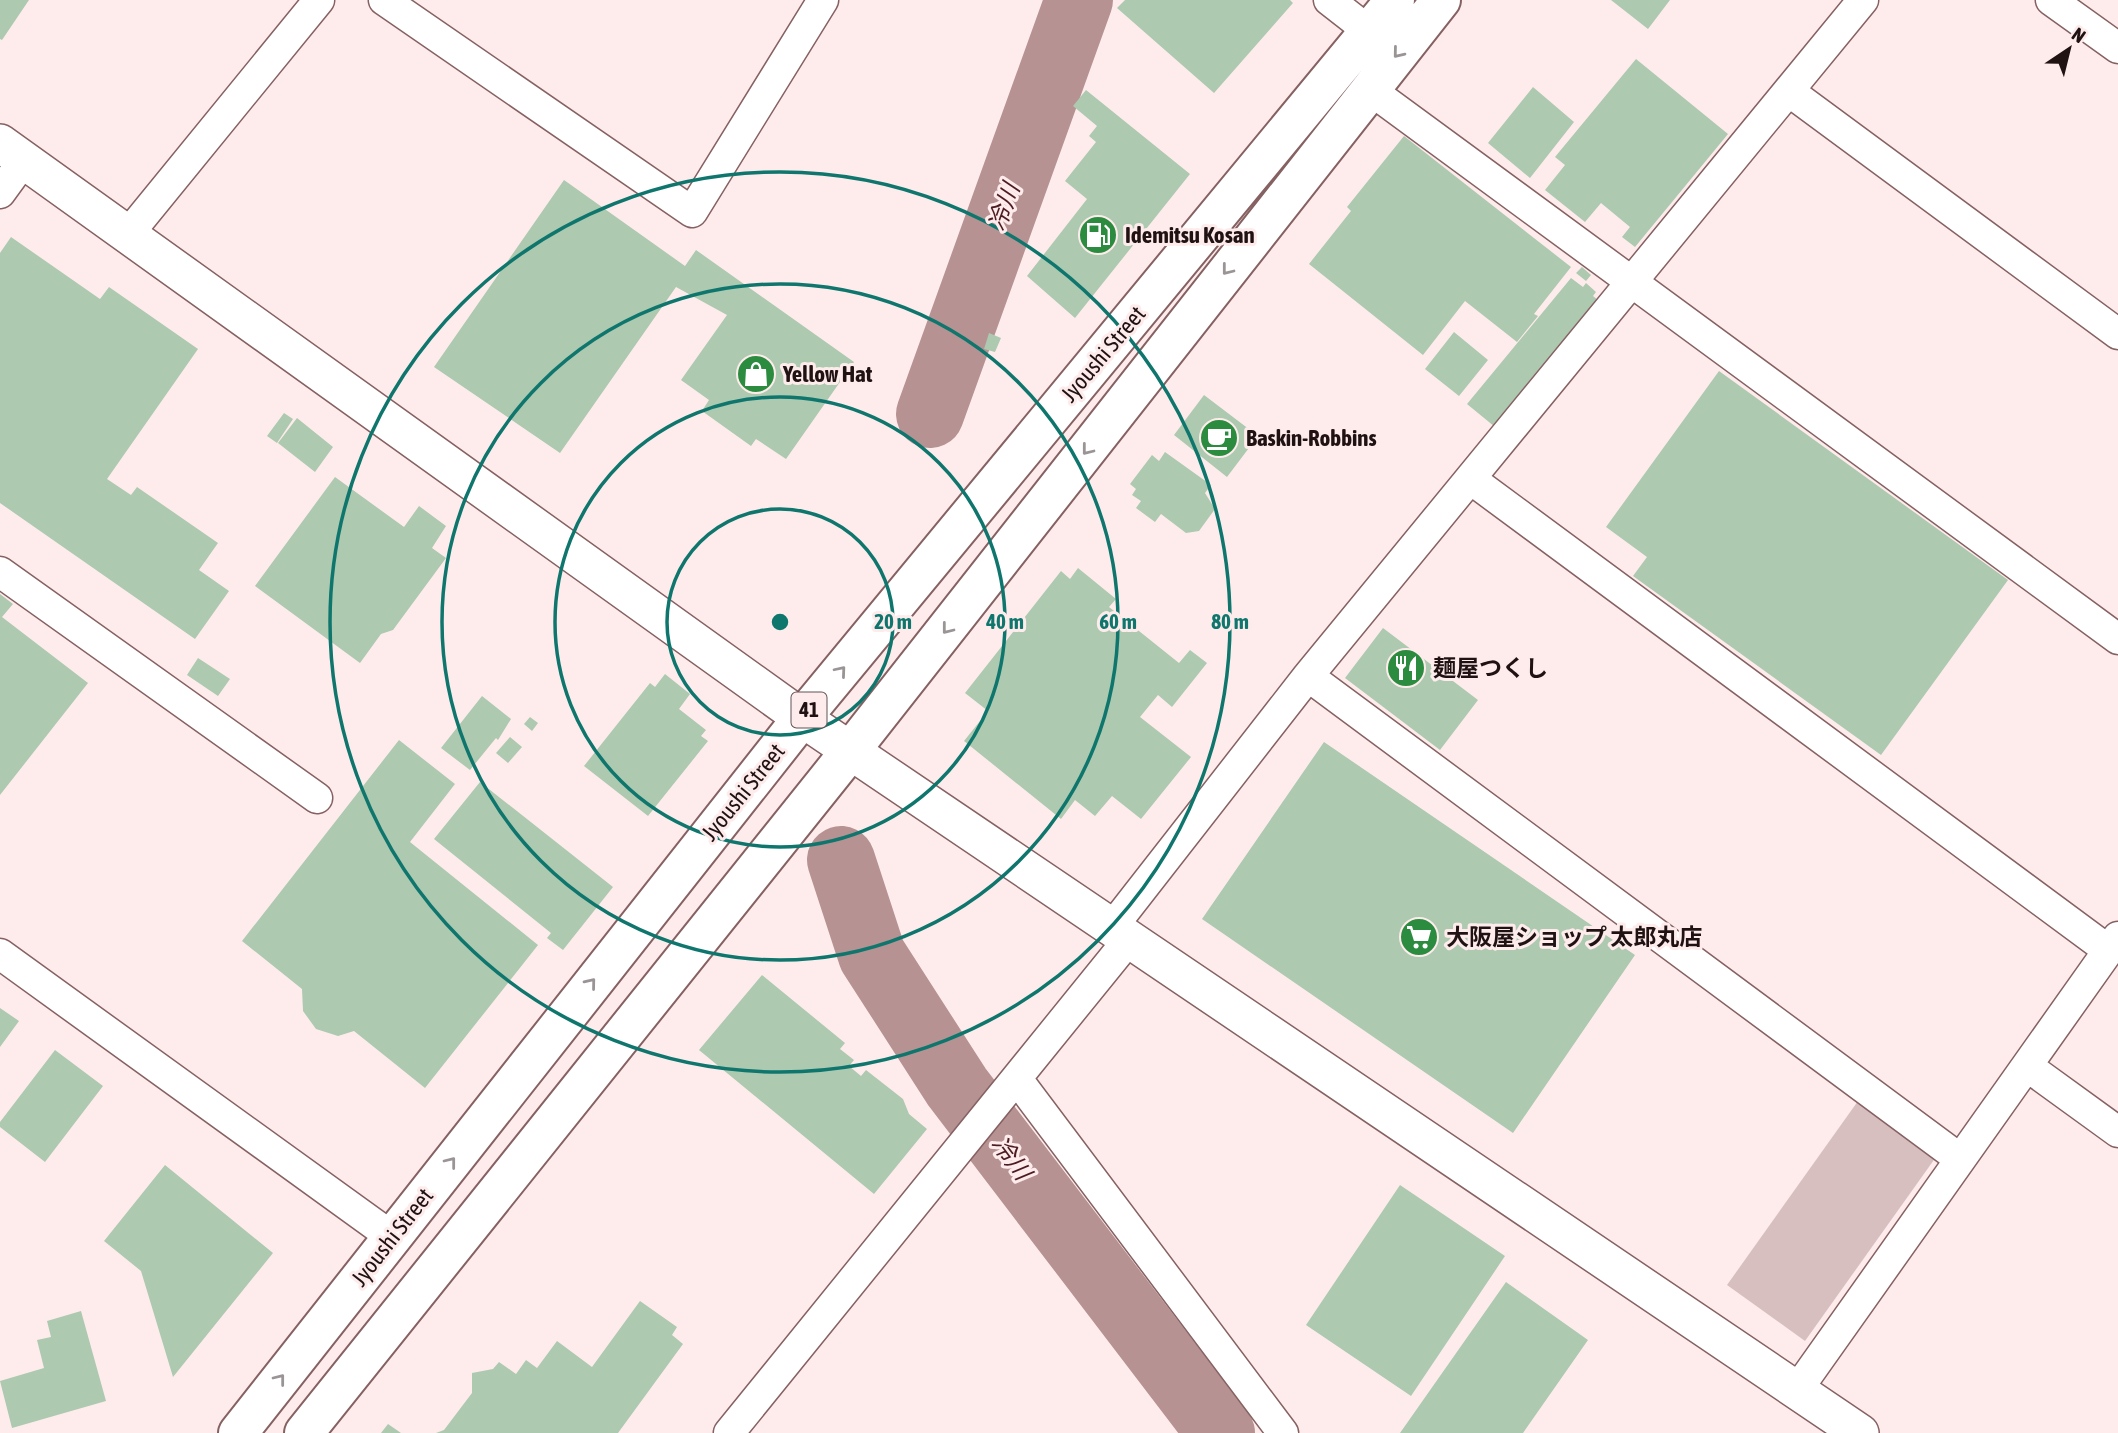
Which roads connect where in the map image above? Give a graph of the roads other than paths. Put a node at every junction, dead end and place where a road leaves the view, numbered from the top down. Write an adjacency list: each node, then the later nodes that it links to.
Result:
1 (319, 0): 15 (street)
2 (384, 0): 3 (street)
3 (823, 0)
4 (1329, 0): 9 (street)
5 (1395, 0): 9 (highway, Jyoushi Street / 41)
6 (1441, 0): 11 (highway, Jyoushi Street / 41, one-way to 11)
7 (1863, 0): 12 (street)
8 (2051, 0): 10 (street)
9 (1370, 32): 22 (highway, Jyoushi Street / 41, one-way to 9)
10 (2118, 48)
11 (1368, 89): 16 (street); 23 (highway, Jyoushi Street / 41, one-way to 23)
12 (1790, 92): 16 (street); 17 (street)
13 (12, 151): 14 (street); 15 (street)
14 (0, 193)
15 (129, 233): 22 (street)
16 (1632, 283): 18 (street); 20 (street)
17 (2118, 334)
18 (1472, 480): 21 (street); 26 (street)
19 (0, 572): 24 (street)
20 (2118, 639)
21 (1308, 676): 25 (street); 31 (street)
22 (802, 718): 23 (street); 32 (highway, Jyoushi Street / 41, one-way to 22)
23 (851, 750): 25 (street); 36 (highway, Jyoushi Street / 41)
24 (317, 798)
25 (1122, 932): 29 (street); 33 (street)
26 (2113, 943): 28 (street)
27 (0, 954): 32 (street)
28 (2027, 1066): 30 (street); 31 (street)
29 (1017, 1079): 37 (street); 38 (street)
30 (2118, 1132)
31 (1960, 1159): 33 (street)
32 (393, 1237): 35 (highway, Jyoushi Street / 41, one-way to 32)
33 (1797, 1390): 34 (street)
34 (1841, 1428)
35 (238, 1433)
36 (304, 1433)
37 (729, 1433)
38 (1283, 1433)

